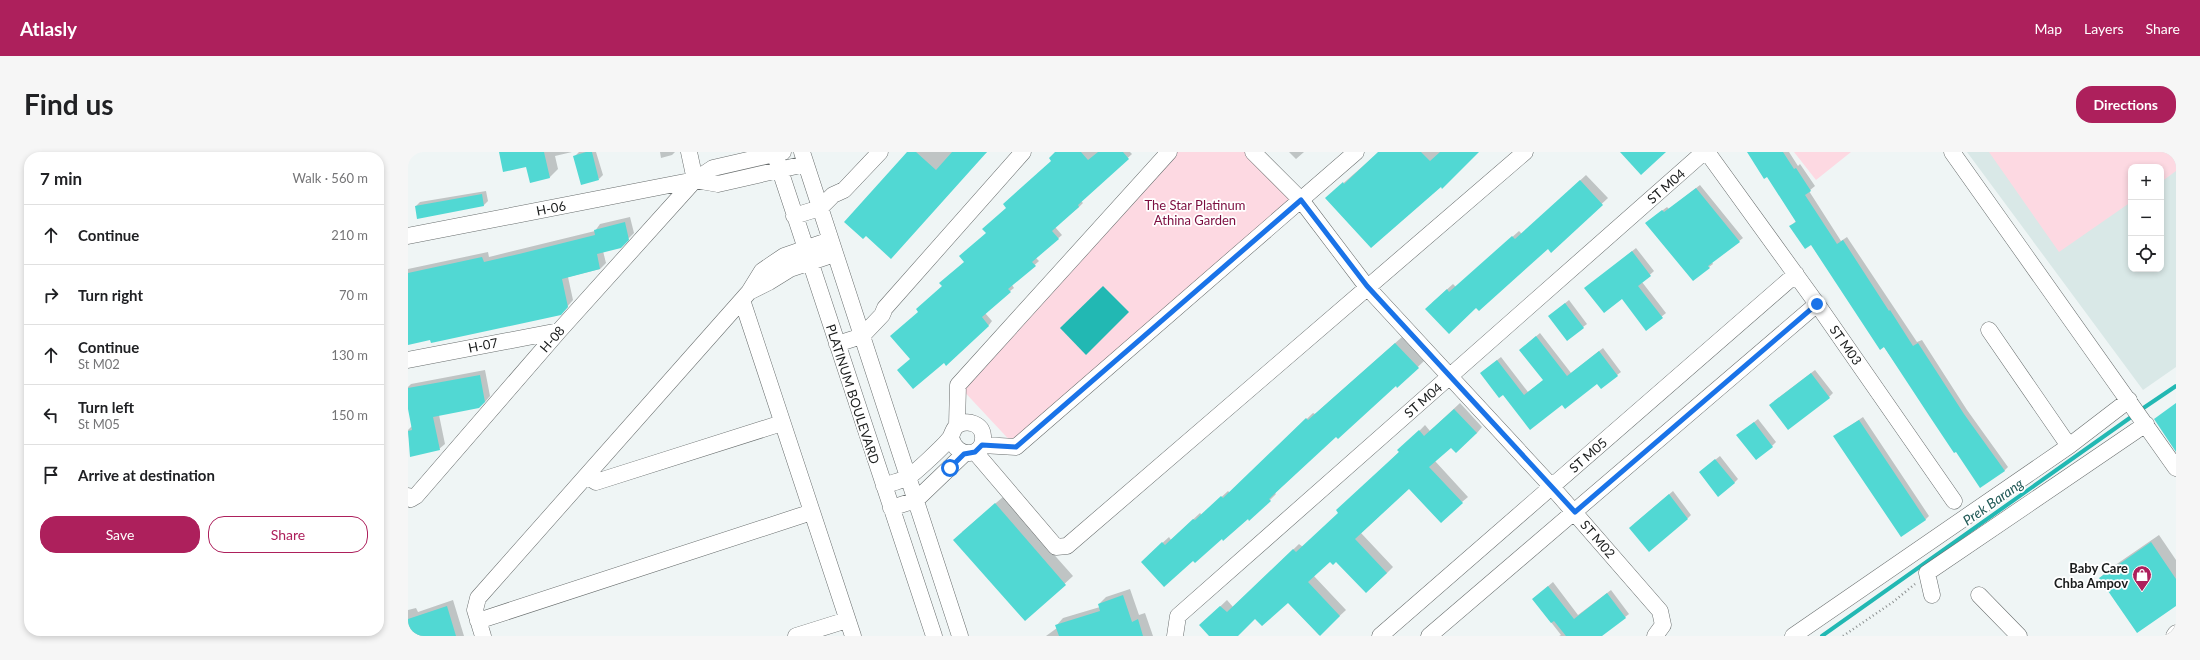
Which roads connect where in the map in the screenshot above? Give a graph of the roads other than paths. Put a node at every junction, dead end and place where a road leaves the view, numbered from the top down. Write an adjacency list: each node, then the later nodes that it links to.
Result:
1 (689, 152): 14 (street)
2 (880, 152): 16 (street)
3 (1022, 152): 27 (street)
4 (1169, 152): 34 (street)
5 (1253, 152): 15 (street, ST M02)
6 (1356, 152): 15 (street)
7 (1525, 152): 22 (street)
8 (1704, 152): 30 (street, ST M04)
9 (1707, 152): 21 (street, ST M03)
10 (1952, 152): 31 (street)
11 (777, 153): 13 (street, PLATINUM BOULEVARD); 14 (street)
12 (803, 158): 13 (street); 16 (street, PLATINUM BOULEVARD)
13 (780, 171): 14 (street); 17 (street, PLATINUM BOULEVARD)
14 (695, 180): 18 (street, H-06); 26 (street, H-08)
15 (1301, 200): 22 (street, ST M02); 36 (street)
16 (822, 213): 17 (street); 19 (street, PLATINUM BOULEVARD)
17 (796, 221): 20 (street, PLATINUM BOULEVARD)
18 (408, 236)
19 (833, 247): 20 (street); 27 (street, PLATINUM BOULEVARD)
20 (808, 256): 23 (street); 28 (street, PLATINUM BOULEVARD)
21 (1796, 274): 24 (street, ST M03); 41 (street, ST M05)
22 (1367, 286): 30 (street, ST M02); 36 (street)
23 (745, 296): 33 (street); 38 (street)
24 (1817, 304): 44 (street, ST M03); 47 (street)
25 (1989, 330): 35 (street)
26 (559, 331): 29 (street, H-07); 42 (street, H-08)
27 (861, 332): 28 (street); 39 (street, PLATINUM BOULEVARD)
28 (836, 341): 40 (street, PLATINUM BOULEVARD)
29 (408, 360)
30 (1450, 376): 41 (street, ST M02); 59 (street, ST M04)
31 (2130, 403): 32 (street); 35 (street)
32 (2144, 422): 37 (street); 49 (street)
33 (782, 423): 38 (street); 46 (street)
34 (954, 431): 36 (street); 36 (street); 39 (street)
35 (2069, 446): 62 (street)
36 (974, 450): 43 (street)
37 (2176, 468)
38 (586, 476): 51 (street)
39 (908, 478): 40 (street); 43 (street, PLATINUM BOULEVARD)
40 (884, 486): 45 (street, PLATINUM BOULEVARD)
41 (1552, 487): 47 (street, ST M02); 60 (street, ST M05)
42 (410, 497)
43 (916, 500): 45 (street); 58 (street, PLATINUM BOULEVARD)
44 (1954, 501)
45 (891, 508): 57 (street, PLATINUM BOULEVARD)
46 (812, 512): 50 (street); 51 (street)
47 (1575, 512): 52 (street, ST M02); 61 (street)
48 (1979, 594): 63 (street)
49 (1932, 595)
50 (847, 620): 55 (street); 56 (street)
51 (478, 621): 54 (street)
52 (1659, 630)
53 (2176, 634): 64 (street)
54 (483, 636)
55 (796, 636)
56 (853, 636)
57 (934, 636)
58 (960, 636)
59 (1175, 636)
60 (1380, 636)
61 (1429, 636)
62 (1793, 636)
63 (2019, 636)
64 (2174, 636)

